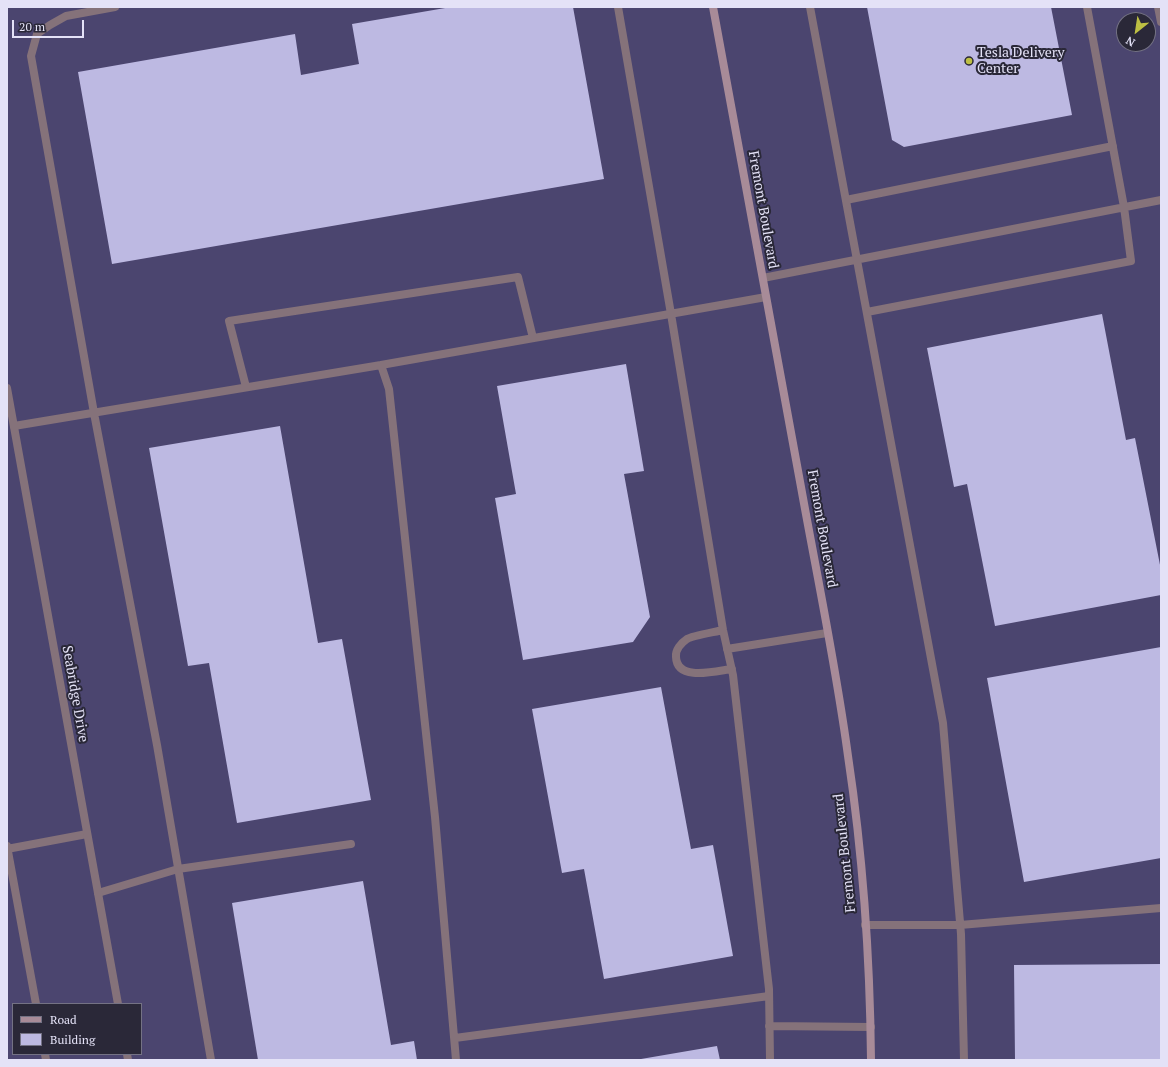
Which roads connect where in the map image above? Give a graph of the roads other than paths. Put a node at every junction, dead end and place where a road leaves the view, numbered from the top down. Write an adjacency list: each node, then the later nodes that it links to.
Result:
1 (115, 7): 21 (street)
2 (618, 7): 16 (street)
3 (713, 7): 13 (main road, Fremont Boulevard)
4 (810, 7): 9 (street)
5 (1088, 7): 8 (street)
6 (1158, 7): 7 (street)
7 (1161, 22)
8 (1113, 146): 9 (street); 11 (street)
9 (846, 200): 12 (street)
10 (1161, 200): 11 (street)
11 (1124, 207): 12 (street); 15 (street)
12 (857, 258): 13 (street); 15 (street)
13 (762, 278): 14 (main road, Fremont Boulevard)
14 (766, 297): 16 (street); 24 (main road, Fremont Boulevard)
15 (867, 312): 34 (street)
16 (671, 314): 17 (street); 23 (street)
17 (533, 338): 18 (street); 19 (street)
18 (381, 365): 19 (street); 40 (street)
19 (246, 387): 21 (street)
20 (7, 388): 22 (street, Seabridge Drive)
21 (94, 413): 22 (street); 30 (street)
22 (14, 426): 27 (street, Seabridge Drive)
23 (722, 630): 25 (street); 26 (street)
24 (827, 632): 25 (street); 33 (main road, Fremont Boulevard)
25 (727, 650): 26 (street)
26 (732, 669): 35 (street)
27 (87, 834): 29 (street); 31 (street, Seabridge Drive)
28 (351, 844): 30 (street)
29 (7, 847): 36 (street)
30 (178, 869): 31 (street); 41 (street)
31 (98, 893): 37 (street, Seabridge Drive)
32 (1161, 908): 34 (street)
33 (865, 925): 34 (street); 39 (main road, Fremont Boulevard)
34 (960, 925): 45 (street)
35 (768, 996): 38 (street); 40 (street)
36 (36, 1003)
37 (118, 1003)
38 (769, 1026): 39 (street); 43 (street)
39 (871, 1027): 44 (main road, Fremont Boulevard)
40 (455, 1038): 42 (street)
41 (212, 1060)
42 (456, 1060)
43 (770, 1060)
44 (871, 1060)
45 (964, 1060)

